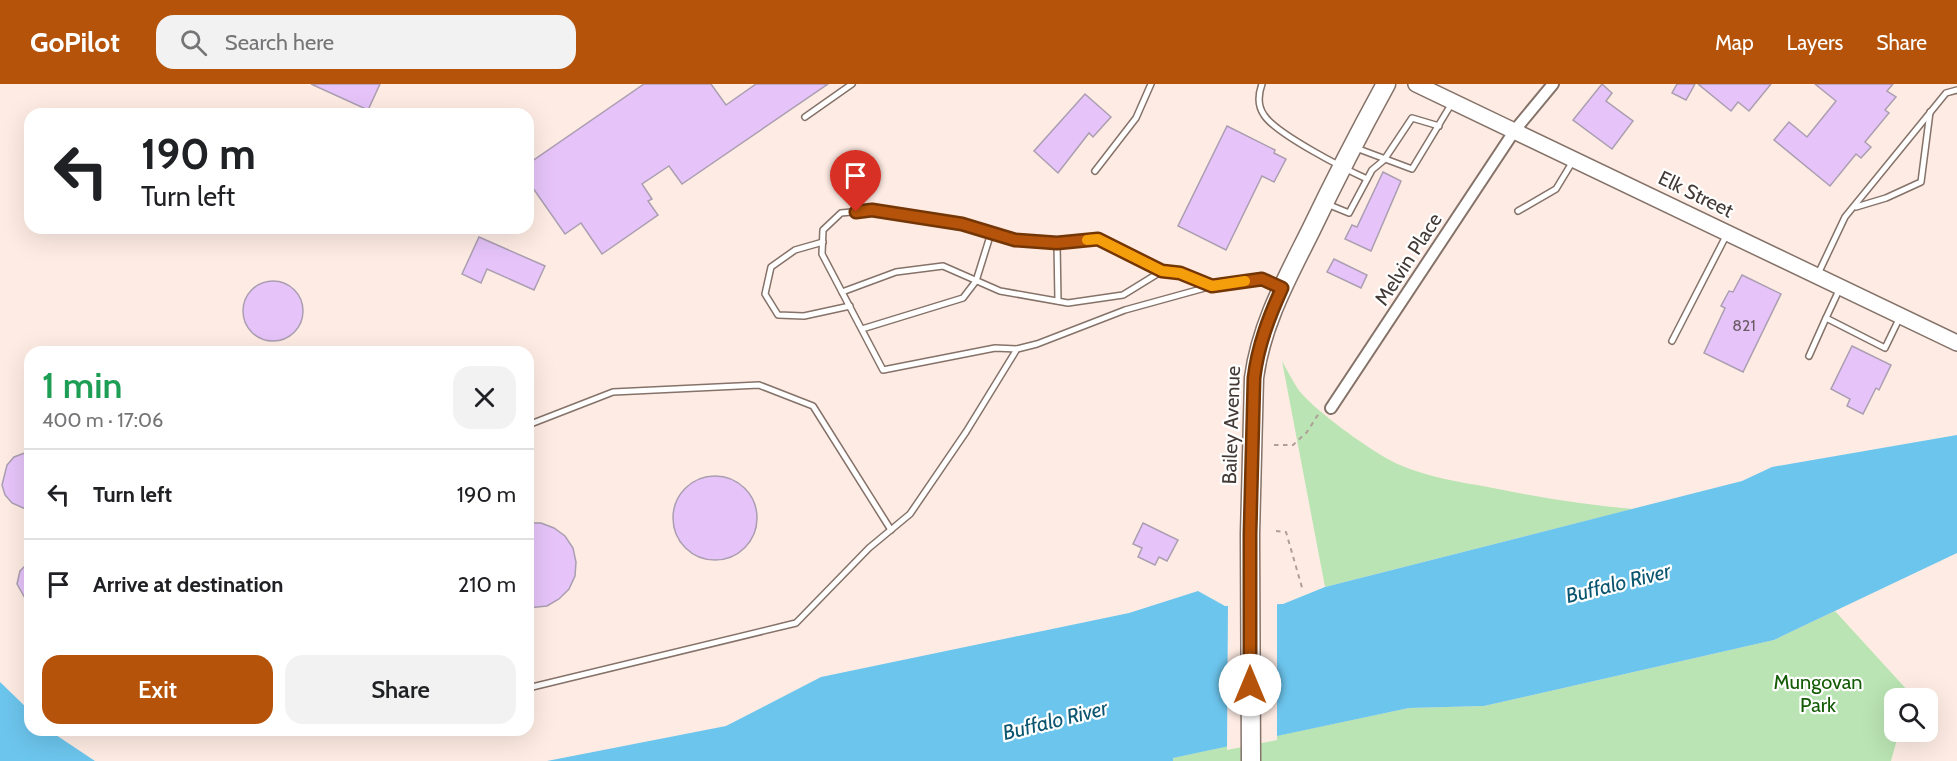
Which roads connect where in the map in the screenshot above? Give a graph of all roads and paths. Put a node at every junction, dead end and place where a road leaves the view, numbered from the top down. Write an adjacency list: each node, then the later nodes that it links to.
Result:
1 (852, 84): 10 (lane)
2 (1151, 84): 17 (lane)
3 (1262, 84): 16 (lane)
4 (1386, 84): 13 (main road, Bailey Avenue)
5 (1416, 84): 8 (main road, Elk Street)
6 (1553, 84): 12 (street, Melvin Place)
7 (1957, 90): 9 (lane)
8 (1453, 102): 11 (lane); 12 (main road, Elk Street)
9 (1930, 112): 20 (lane); 20 (lane)
10 (805, 117)
11 (1439, 126): 15 (lane); 15 (lane)
12 (1515, 130): 14 (main road, Elk Street); 42 (street, Melvin Place)
13 (1352, 146): 15 (lane); 16 (main road, Bailey Avenue)
14 (1574, 159): 21 (lane); 22 (main road, Elk Street)
15 (1384, 160): 18 (lane)
16 (1342, 167): 18 (lane); 19 (main road, Bailey Avenue)
17 (1095, 171)
18 (1367, 179): 19 (lane)
19 (1324, 203): 31 (main road, Bailey Avenue)
20 (1854, 207): 27 (lane)
21 (1518, 211)
22 (1728, 232): 27 (main road, Elk Street); 38 (lane)
23 (991, 233): 24 (lane); 25 (lane); 28 (lane)
24 (823, 242): 32 (lane); 34 (lane)
25 (1057, 243): 26 (lane); 33 (lane)
26 (1162, 271): 29 (lane); 33 (lane)
27 (1817, 275): 30 (main road, Elk Street)
28 (976, 280): 32 (lane); 33 (lane); 37 (lane)
29 (1212, 286): 31 (lane); 40 (lane)
30 (1840, 287): 35 (main road, Elk Street); 36 (lane)
31 (1282, 288): 49 (main road, Bailey Avenue)
32 (842, 292): 34 (lane)
33 (1058, 301)
34 (850, 306): 37 (lane)
35 (1901, 316): 36 (lane); 39 (main road, Elk Street)
36 (1826, 318): 41 (lane)
37 (862, 329): 40 (lane)
38 (1672, 341)
39 (1957, 343)
40 (1017, 349): 45 (lane)
41 (1809, 356)
42 (1331, 408): 44 (path)
43 (534, 423): 45 (lane)
44 (1274, 445)
45 (891, 530): 48 (lane)
46 (1276, 531): 47 (path)
47 (1303, 591)
48 (534, 687)
49 (1251, 755)

